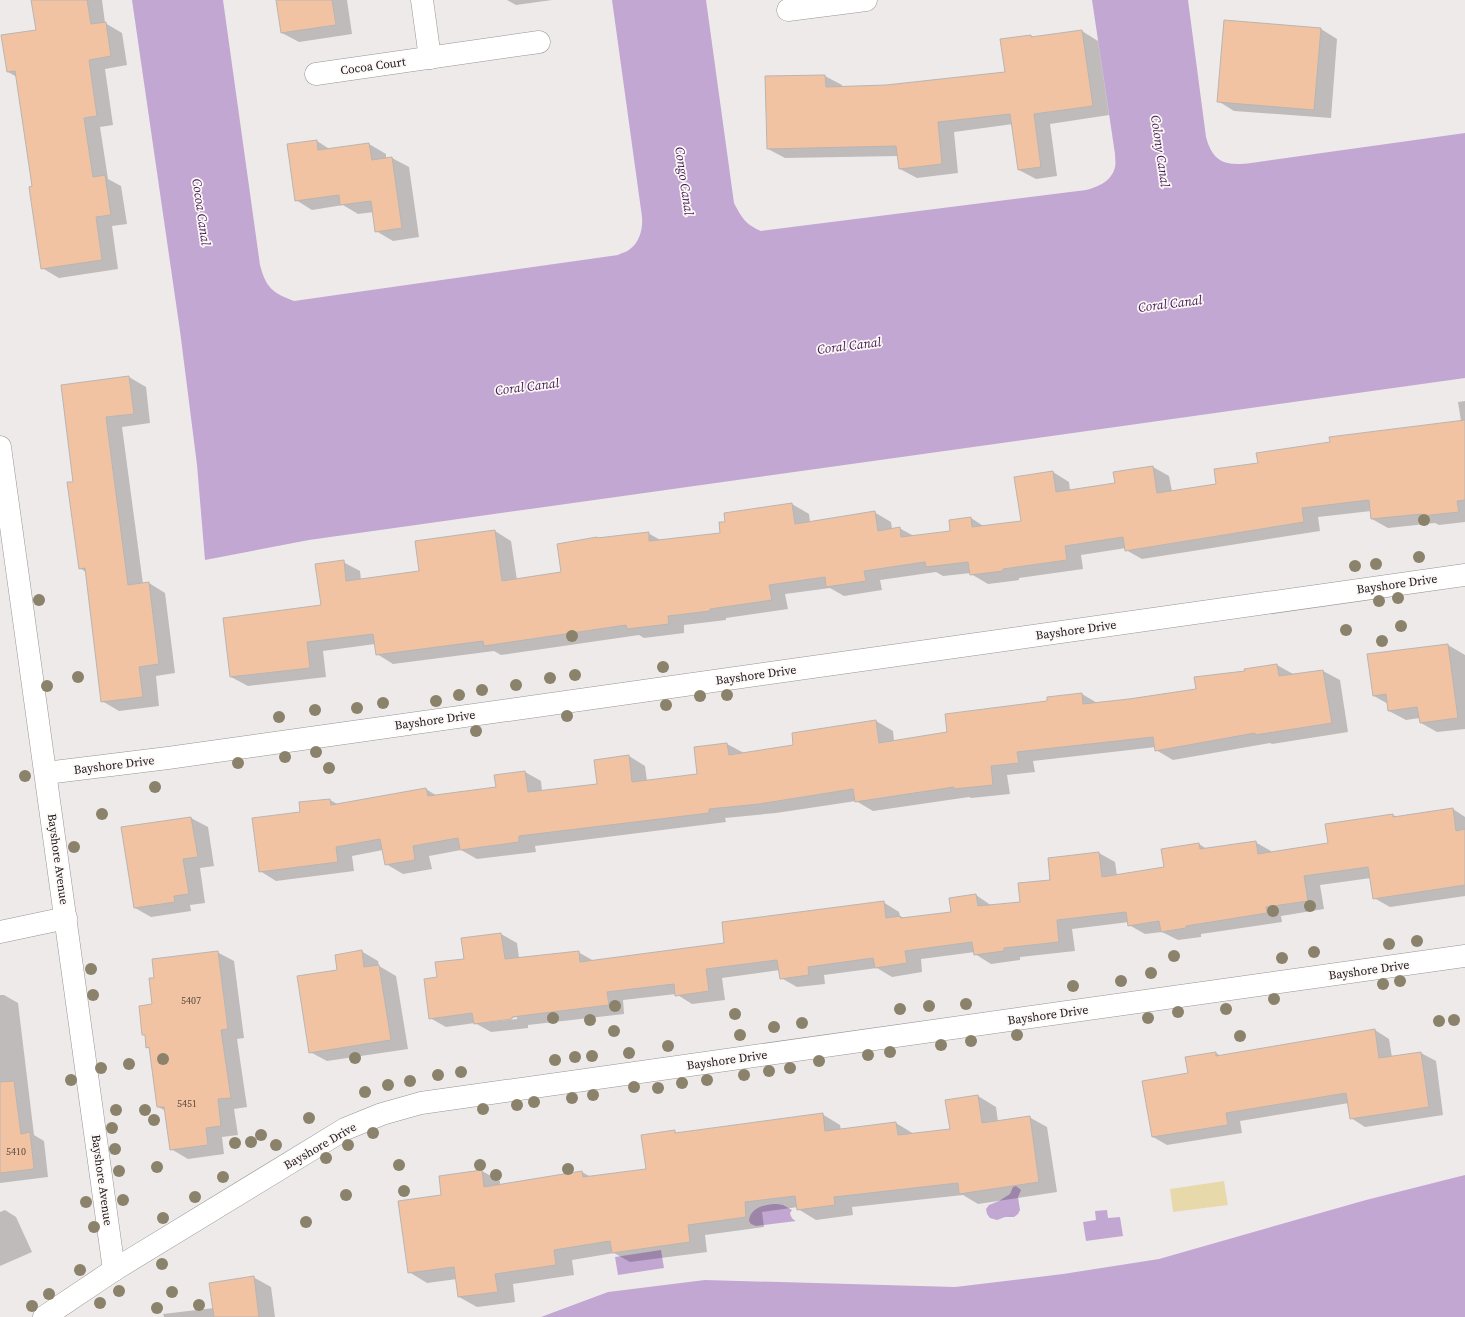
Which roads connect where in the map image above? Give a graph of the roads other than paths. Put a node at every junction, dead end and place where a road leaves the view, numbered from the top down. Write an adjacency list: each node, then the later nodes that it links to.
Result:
1 (422, 0): 5 (street)
2 (866, 0): 3 (street)
3 (788, 10)
4 (539, 42): 5 (street, Cocoa Court)
5 (430, 58): 6 (street, Cocoa Court)
6 (316, 74)
7 (0, 447): 9 (street, Bayshore Avenue)
8 (1465, 575): 9 (street, Bayshore Drive)
9 (46, 773): 10 (street, Bayshore Avenue)
10 (66, 918): 11 (street); 13 (street, Bayshore Avenue)
11 (0, 932)
12 (1465, 956): 13 (street, Bayshore Drive)
13 (114, 1270): 14 (street, Bayshore Drive)
14 (44, 1317)

